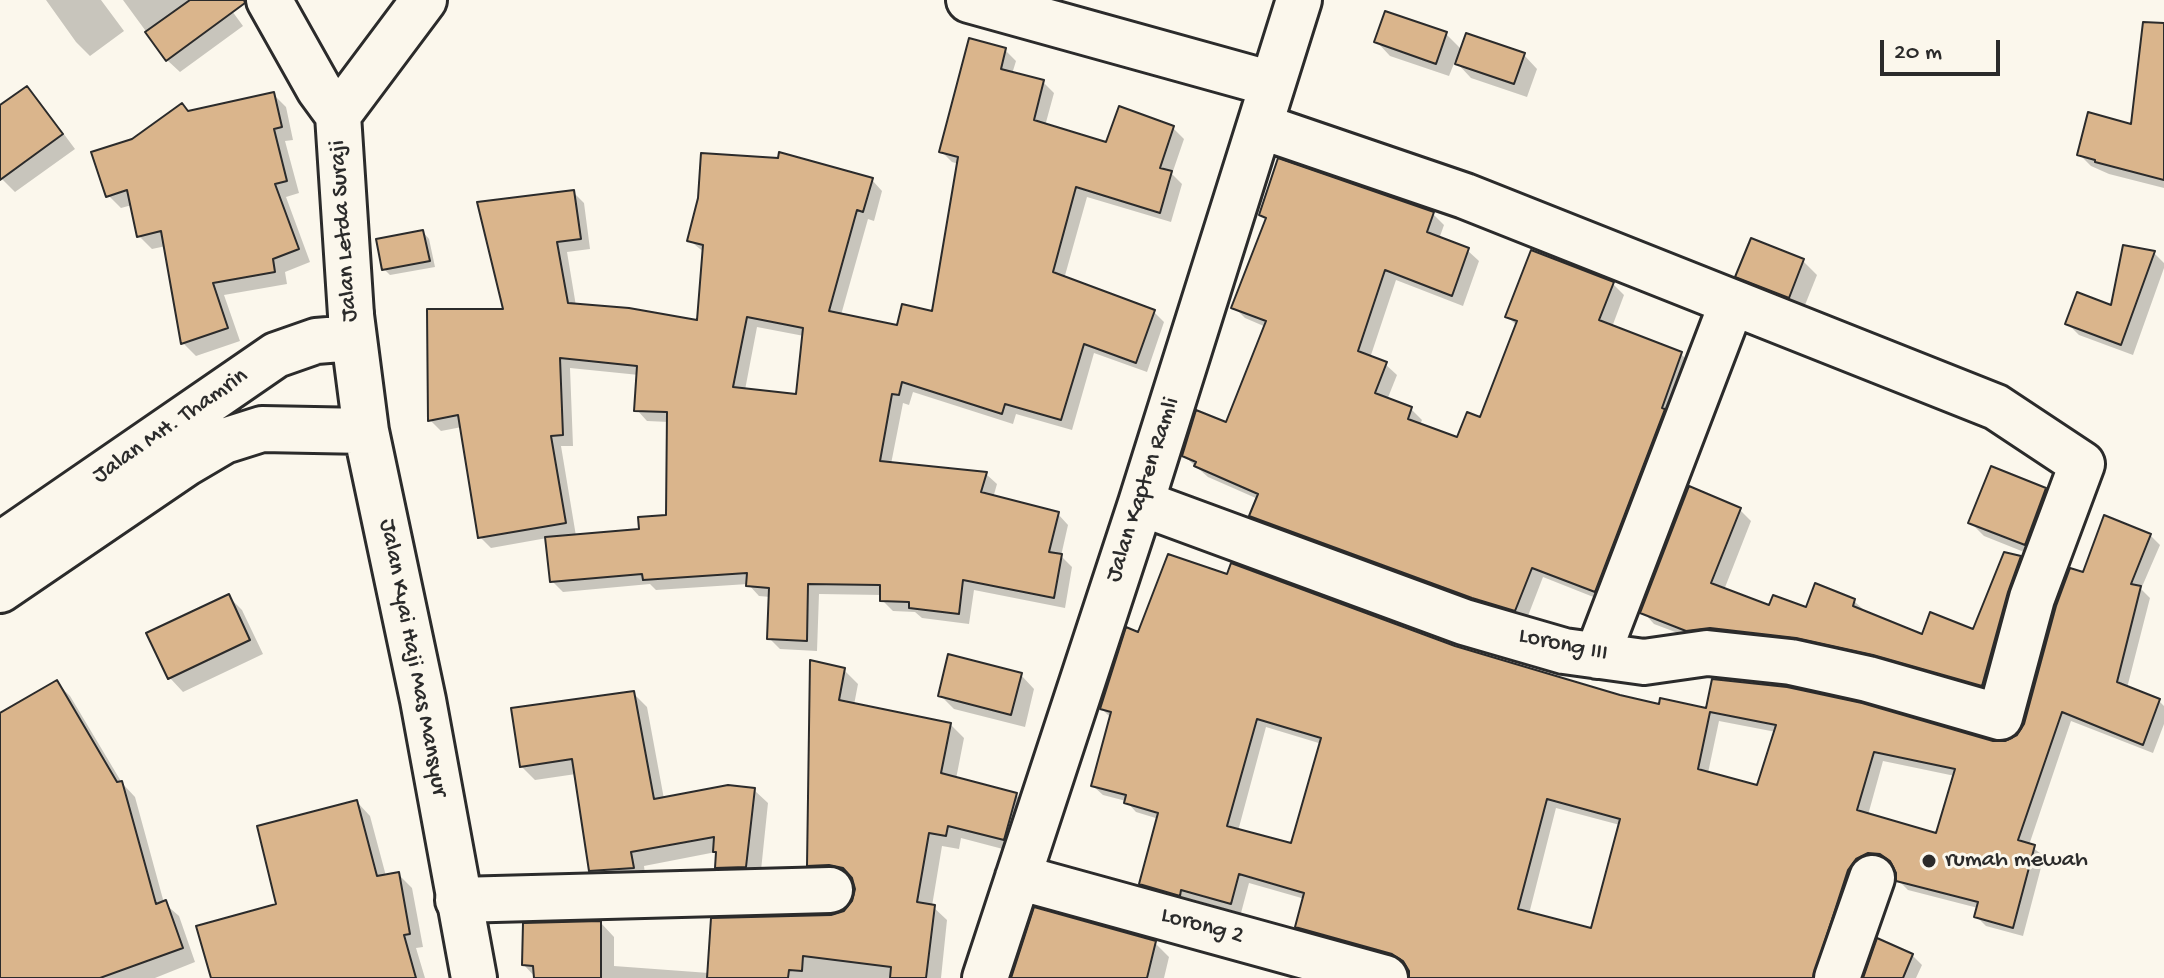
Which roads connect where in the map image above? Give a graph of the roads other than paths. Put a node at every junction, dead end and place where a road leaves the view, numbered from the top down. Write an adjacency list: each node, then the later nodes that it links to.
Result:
1 (424, 0): 6 (street)
2 (969, 0): 5 (street)
3 (1299, 0): 5 (street, Jalan Kapten Ramli)
4 (280, 18): 6 (street, Jalan Letda Suraji)
5 (1272, 84): 7 (street, Jalan Kapten Ramli)
6 (328, 102): 9 (street, Jalan Letda Suraji)
7 (1260, 126): 8 (street); 13 (street, Jalan Kapten Ramli)
8 (1732, 303): 16 (street); 16 (street, Lorong III)
9 (352, 326): 10 (street, Jalan MH. Thamrin); 12 (street, Jalan Kyai Haji Mas Mansyur)
10 (243, 378): 11 (street); 14 (street, Jalan MH. Thamrin)
11 (286, 429): 12 (street, Jalan MH. Thamrin); 15 (street, Jalan MH. Thamrin)
12 (366, 431): 20 (street, Jalan Kyai Haji Mas Mansyur)
13 (1141, 503): 16 (street, Lorong III); 17 (street, Jalan Kapten Ramli)
14 (0, 545)
15 (0, 590)
16 (1597, 656)
17 (1018, 877): 22 (street, Jalan Kapten Ramli); 23 (street, Lorong 2)
18 (1872, 878): 24 (street)
19 (830, 890): 20 (street)
20 (458, 900): 21 (street, Jalan Kyai Haji Mas Mansyur)
21 (474, 978)
22 (985, 978)
23 (1385, 978)
24 (1837, 978)

